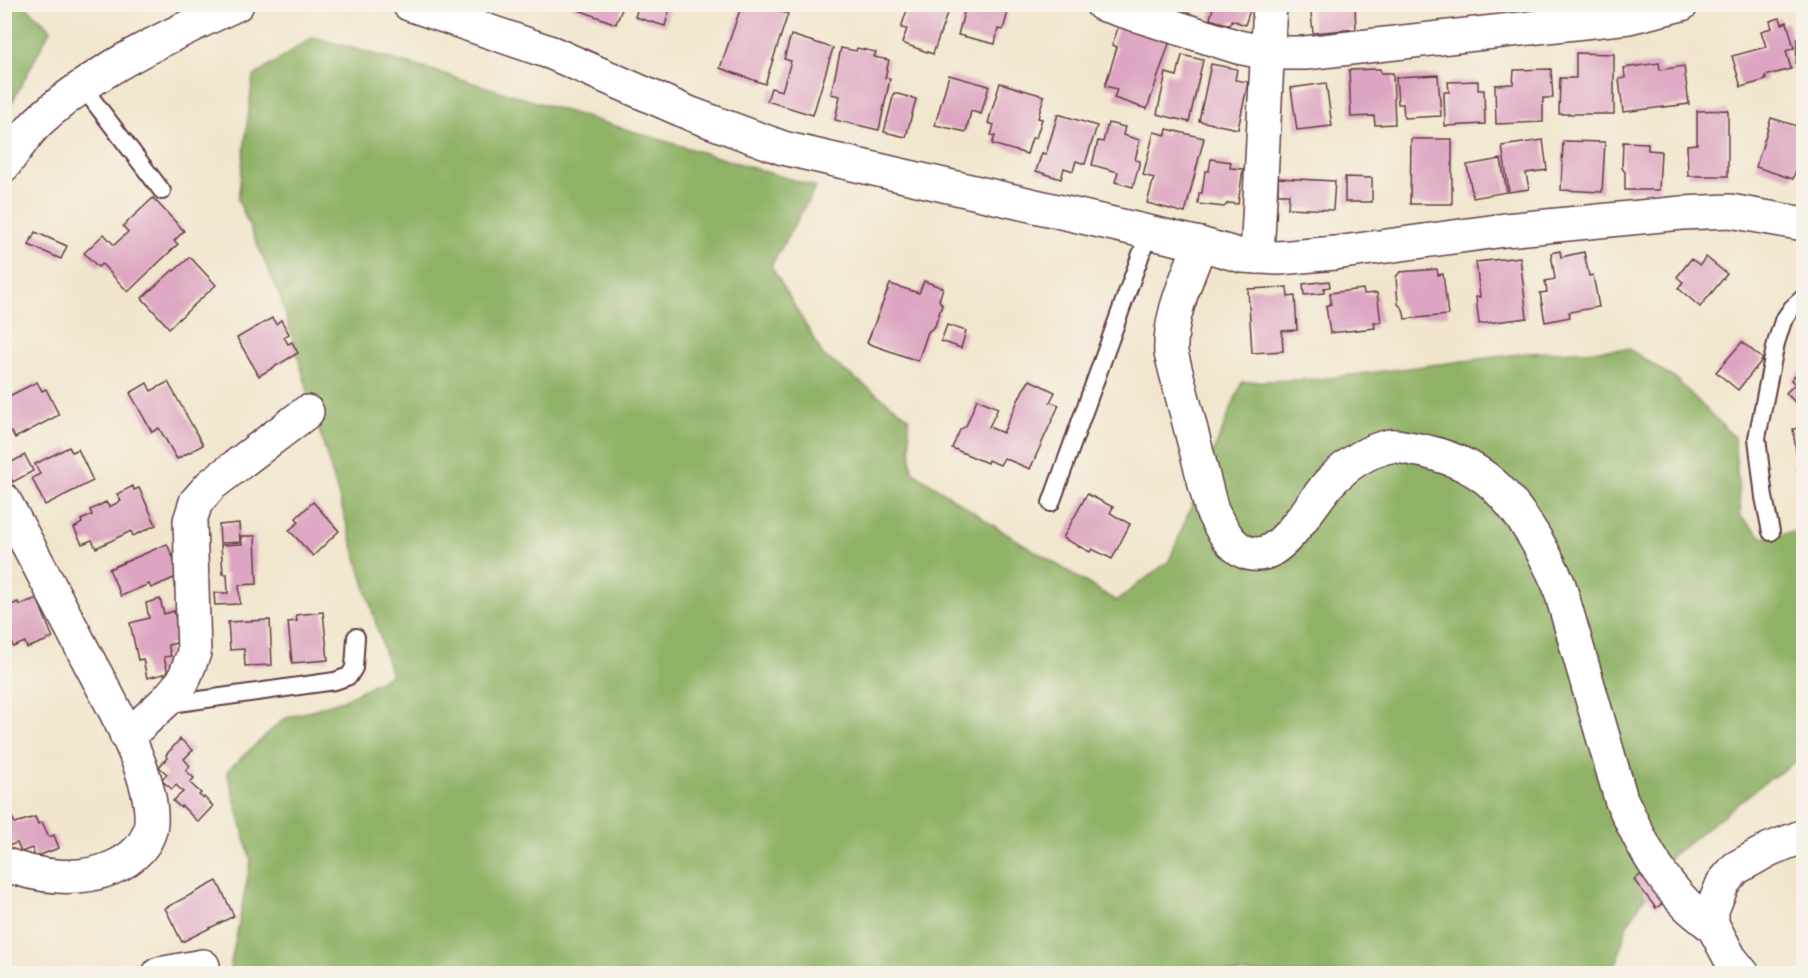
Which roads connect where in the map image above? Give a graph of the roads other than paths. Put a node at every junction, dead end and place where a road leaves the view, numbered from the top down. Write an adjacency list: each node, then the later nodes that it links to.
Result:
1 (237, 4): 7 (street)
2 (410, 4): 11 (street)
3 (1102, 4): 6 (street)
4 (1270, 4): 6 (street)
5 (1682, 4): 6 (street)
6 (1268, 53): 13 (street)
7 (82, 86): 8 (street); 9 (lane)
8 (4, 165)
9 (162, 191)
10 (1803, 224): 13 (street)
11 (1149, 232): 12 (street); 17 (lane)
12 (1200, 244): 13 (street); 24 (street)
13 (1257, 257)
14 (1803, 297): 18 (lane)
15 (307, 412): 20 (street)
16 (4, 500): 21 (street)
17 (1051, 503)
18 (1771, 532)
19 (356, 637): 20 (lane)
20 (167, 700): 21 (street)
21 (126, 734): 23 (street)
22 (1803, 836): 24 (street)
23 (4, 864)
24 (1713, 927): 27 (street)
25 (203, 966): 26 (street)
26 (159, 974)
27 (1743, 974)

